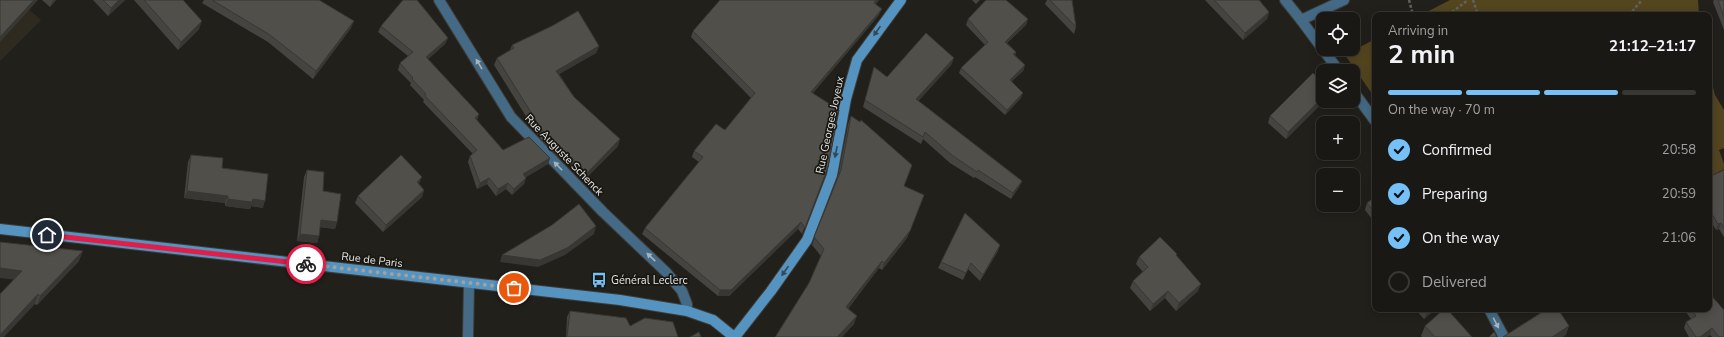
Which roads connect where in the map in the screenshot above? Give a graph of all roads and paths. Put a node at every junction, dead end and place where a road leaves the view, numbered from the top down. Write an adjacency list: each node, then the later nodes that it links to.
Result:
1 (439, 0): 19 (street, Rue Auguste Schenck, one-way to 1)
2 (901, 0): 22 (main road, Rue Georges Joyeux, one-way to 22)
3 (1285, 0): 13 (street)
4 (1344, 0): 13 (street)
5 (1409, 0): 9 (path)
6 (1468, 0): 10 (path)
7 (1473, 0): 11 (path)
8 (1642, 0): 12 (path)
9 (1412, 12)
10 (1452, 12)
11 (1477, 12)
12 (1632, 12)
13 (1301, 20): 14 (street)
14 (1333, 64)
15 (1360, 101): 16 (street)
16 (1372, 117)
17 (0, 229): 18 (main road, Rue de Paris)
18 (469, 283): 19 (main road, Rue de Paris); 21 (street)
19 (687, 311): 22 (main road, Rue de Paris)
20 (1491, 312): 23 (street, one-way to 23)
21 (468, 337)
22 (734, 337)
23 (1504, 337)

